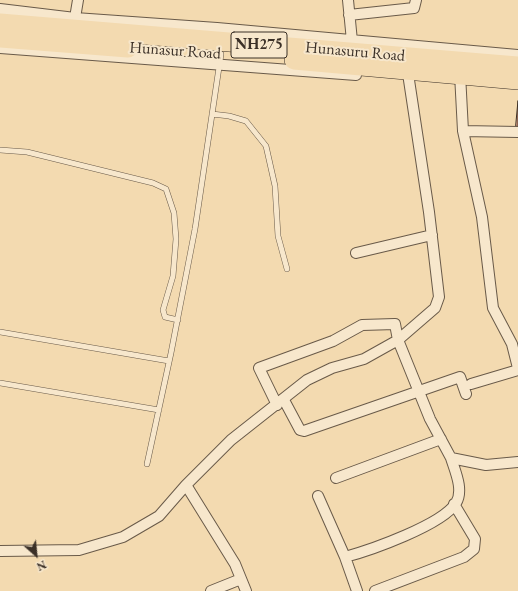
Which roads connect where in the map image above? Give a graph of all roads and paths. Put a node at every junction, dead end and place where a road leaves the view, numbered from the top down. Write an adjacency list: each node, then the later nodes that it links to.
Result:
1 (78, 0): 7 (street)
2 (348, 0): 5 (street)
3 (416, 0): 5 (street)
4 (0, 10): 7 (street)
5 (349, 15): 9 (street)
6 (0, 23): 7 (highway, Hunasuru Road / NH275)
7 (74, 24): 9 (street); 14 (highway, Hunasuru Road / NH275)
8 (0, 38): 12 (highway, Hunasur Road / NH275)
9 (352, 41): 11 (street)
10 (0, 48): 12 (street)
11 (518, 55)
12 (221, 59): 14 (highway, Hunasur Road / NH275); 17 (lane)
13 (518, 66): 14 (highway, Hunasuru Road / NH275)
14 (407, 68): 15 (highway, Hunasur Road / NH275); 21 (street)
15 (460, 74): 16 (highway, Hunasur Road / NH275); 18 (street)
16 (518, 80)
17 (212, 114): 23 (lane); 24 (lane)
18 (463, 131): 19 (street); 28 (street)
19 (518, 132)
20 (0, 150): 24 (lane)
21 (432, 235): 22 (street); 26 (street)
22 (356, 253)
23 (287, 269)
24 (178, 320): 27 (lane)
25 (0, 332): 27 (lane)
26 (398, 340): 31 (street); 33 (street); 33 (street)
27 (169, 361): 34 (lane)
28 (518, 369): 30 (street)
29 (0, 383): 34 (lane)
30 (471, 384)
31 (418, 391): 32 (street); 33 (street); 35 (street)
32 (466, 394)
33 (280, 402): 40 (street)
34 (159, 410): 38 (lane)
35 (441, 439): 36 (street); 39 (street)
36 (451, 458): 37 (street); 42 (street)
37 (518, 462)
38 (147, 464)
39 (336, 478)
40 (186, 485): 43 (street); 45 (street)
41 (318, 496): 44 (street)
42 (454, 504): 44 (street); 49 (street)
43 (0, 552)
44 (346, 557): 48 (street)
45 (241, 579): 46 (street); 47 (street)
46 (210, 591)
47 (246, 591)
48 (356, 591)
49 (375, 591)

